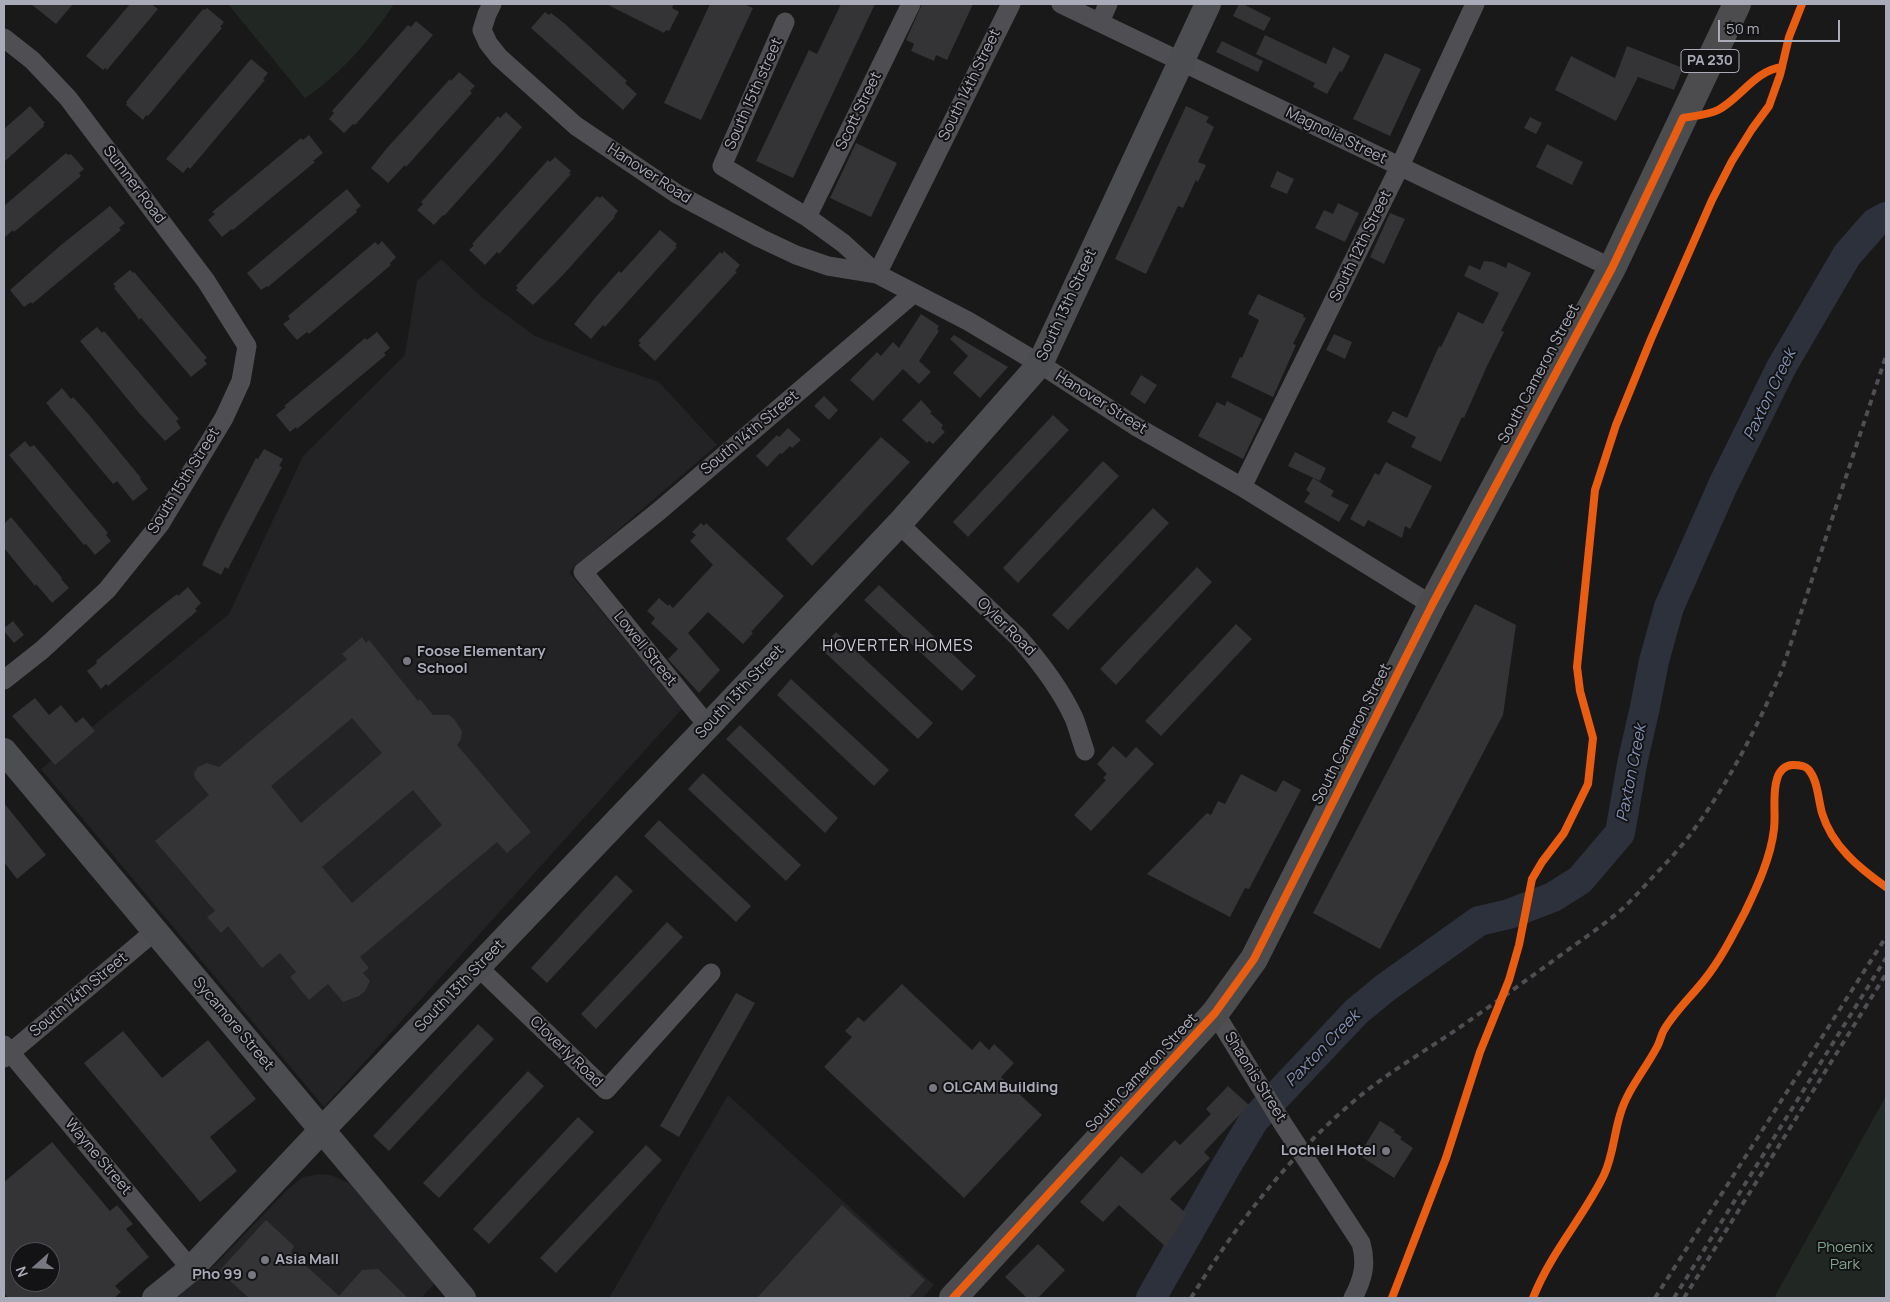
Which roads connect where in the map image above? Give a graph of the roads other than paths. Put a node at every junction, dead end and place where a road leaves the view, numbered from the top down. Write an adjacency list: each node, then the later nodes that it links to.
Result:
1 (492, 4): 17 (street, Hanover Road)
2 (911, 4): 15 (street, Scott Street)
3 (1011, 4): 17 (street, South 14th Street)
4 (1061, 4): 10 (street, Magnolia Street)
5 (1108, 4): 10 (street)
6 (1208, 4): 12 (street, South 13th Street)
7 (1475, 4): 14 (street, South 12th Street)
8 (1737, 4): 16 (main road, South Cameron Street / PA 230)
9 (785, 22): 13 (street, South 15th street)
10 (1100, 22): 12 (street, Magnolia Street)
11 (4, 38): 19 (street, Sumner Road)
12 (1181, 61): 14 (street, Magnolia Street); 20 (street, South 13th Street)
13 (722, 166): 15 (street, Hanover Street)
14 (1400, 166): 16 (street, Magnolia Street); 21 (street, South 12th Street)
15 (807, 218): 17 (street, Hanover Street)
16 (1612, 268): 24 (main road, South Cameron Street / PA 230)
17 (877, 274): 18 (street, Hanover Street)
18 (914, 293): 20 (street, Hanover Street); 23 (street, South 14th Street)
19 (247, 346): 25 (street, South 15th Street)
20 (1040, 364): 21 (street, Hanover Street); 22 (street, South 13th Street)
21 (1242, 487): 24 (street, Hanover Street)
22 (898, 524): 26 (street, South 13th Street); 28 (street, Oyler Road)
23 (583, 572): 26 (street, Lowell Street)
24 (1432, 605): 32 (main road, South Cameron Street / PA 230)
25 (4, 680)
26 (708, 726): 30 (street, South 13th Street)
27 (4, 750): 29 (street, Sycamore Street)
28 (1085, 751)
29 (155, 931): 33 (street, South 14th Street); 34 (street, Sycamore Street)
30 (478, 967): 31 (street, Cloverly Road); 34 (street, South 13th Street)
31 (711, 973)
32 (1215, 1013): 38 (main road, South Cameron Street / PA 230); 39 (street, Shaonis Street)
33 (6, 1052): 35 (street, Wayne Street)
34 (322, 1130): 35 (street, South 13th Street); 37 (street, Sycamore Street)
35 (191, 1268): 36 (street, South 13th Street)
36 (155, 1298)
37 (463, 1298)
38 (953, 1298)
39 (1353, 1298)

